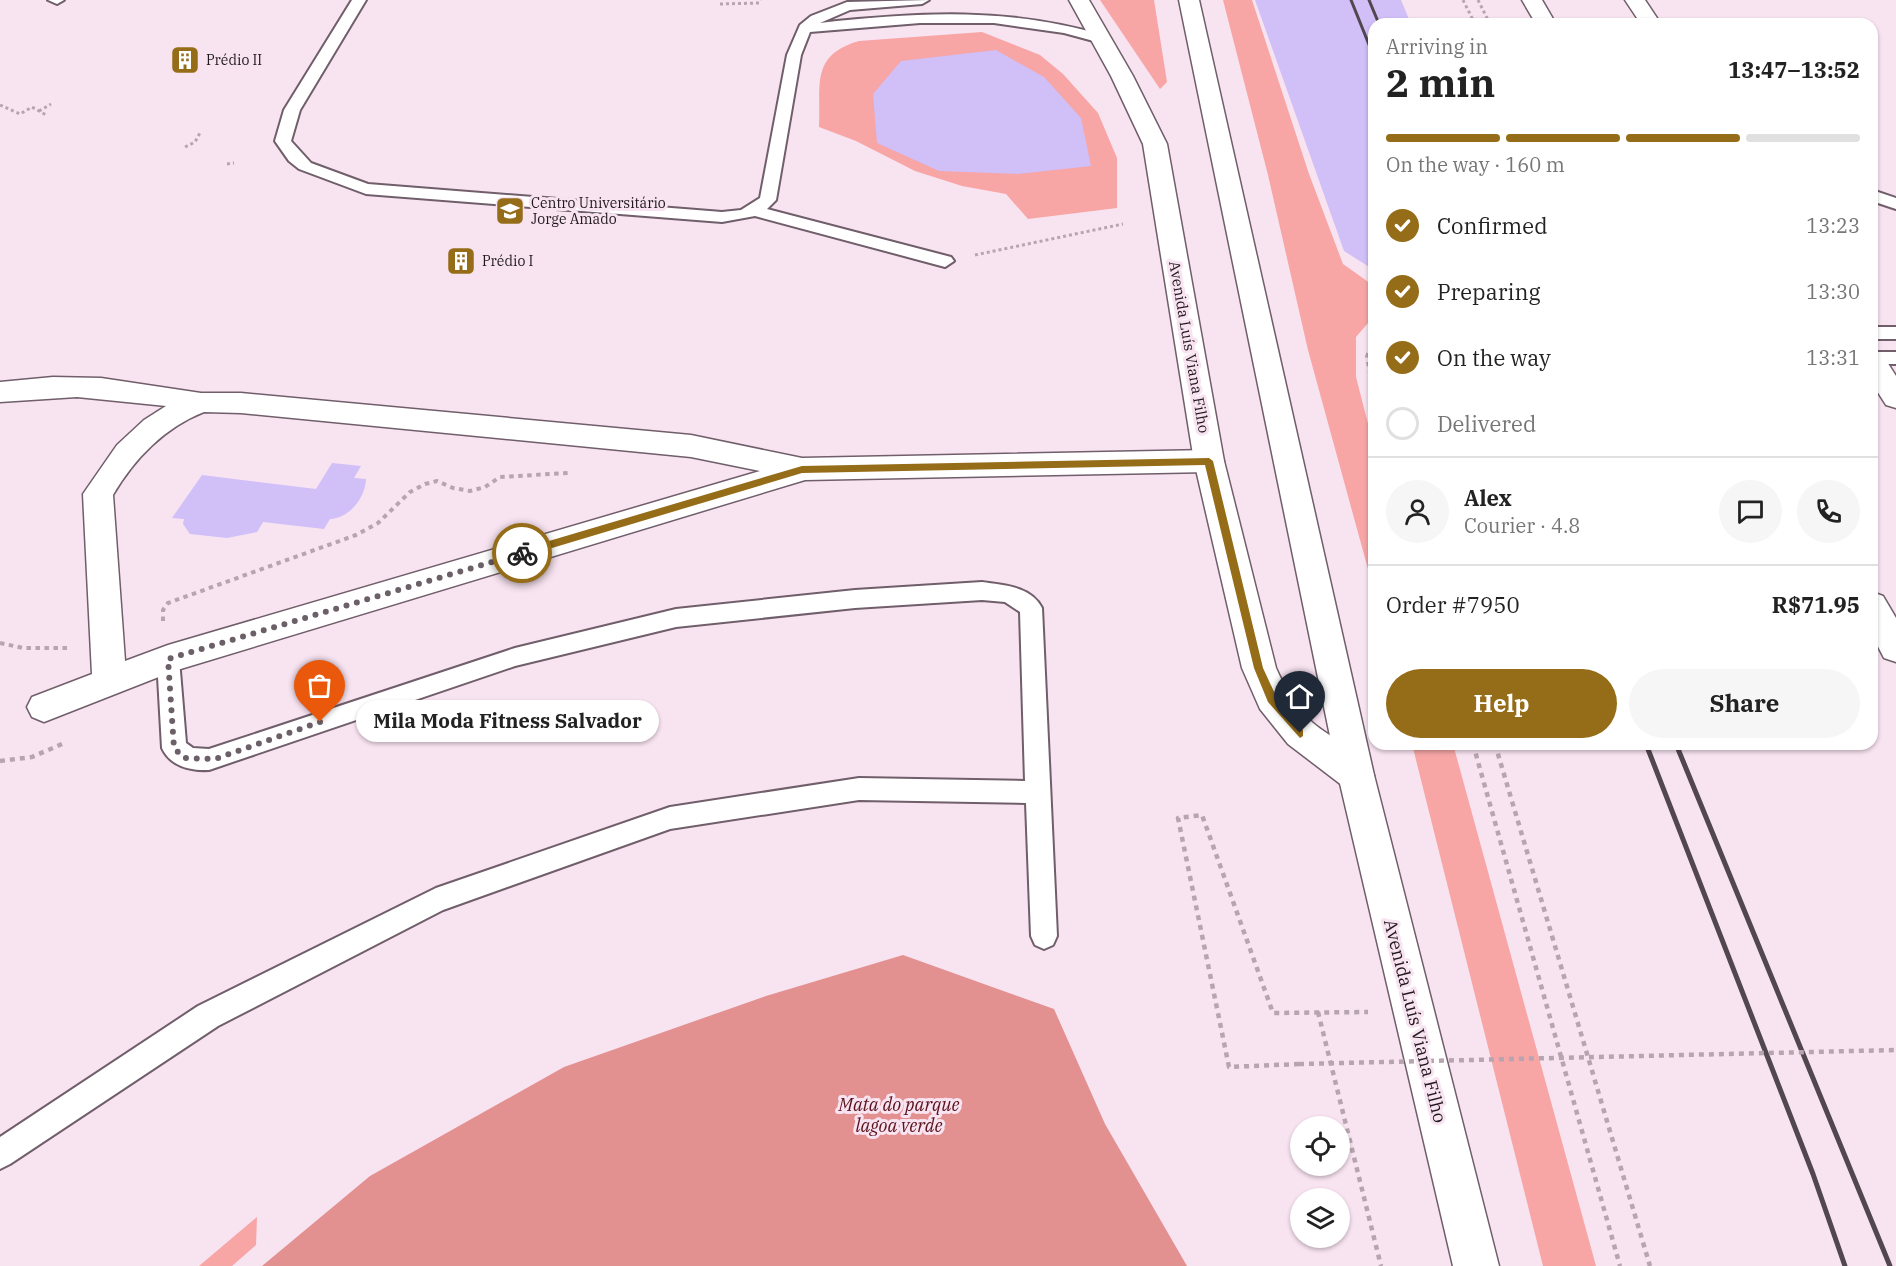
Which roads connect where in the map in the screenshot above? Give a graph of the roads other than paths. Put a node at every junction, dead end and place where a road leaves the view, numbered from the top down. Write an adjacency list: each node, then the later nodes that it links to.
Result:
1 (359, 0): 13 (lane)
2 (922, 0): 9 (lane)
3 (1079, 0): 10 (main road, Avenida Luís Viana Filho)
4 (1189, 0): 30 (main road, Avenida Luís Viana Filho)
5 (1532, 0): 7 (main road)
6 (1635, 0): 8 (main road)
7 (1542, 18)
8 (1647, 18)
9 (805, 28): 10 (lane); 13 (lane)
10 (1101, 39): 23 (main road, Avenida Luís Viana Filho)
11 (1878, 197): 12 (lane)
12 (1896, 204)
13 (755, 211): 14 (lane)
14 (945, 261)
15 (1878, 333): 16 (lane)
16 (1896, 333)
17 (1896, 358): 18 (lane)
18 (1878, 360)
19 (1878, 370): 21 (main road)
20 (0, 392): 22 (main road)
21 (1896, 398)
22 (201, 403): 24 (main road); 28 (main road)
23 (1209, 461): 24 (main road); 30 (main road, Avenida Luís Viana Filho)
24 (802, 469): 27 (main road)
25 (1878, 616): 26 (main road)
26 (1896, 648)
27 (168, 659): 28 (main road); 31 (lane)
28 (109, 681): 29 (main road)
29 (44, 707)
30 (1356, 775): 34 (main road, Avenida Luís Viana Filho)
31 (1038, 792): 32 (lane); 33 (lane)
32 (1044, 936)
33 (0, 1154)
34 (1476, 1266)

